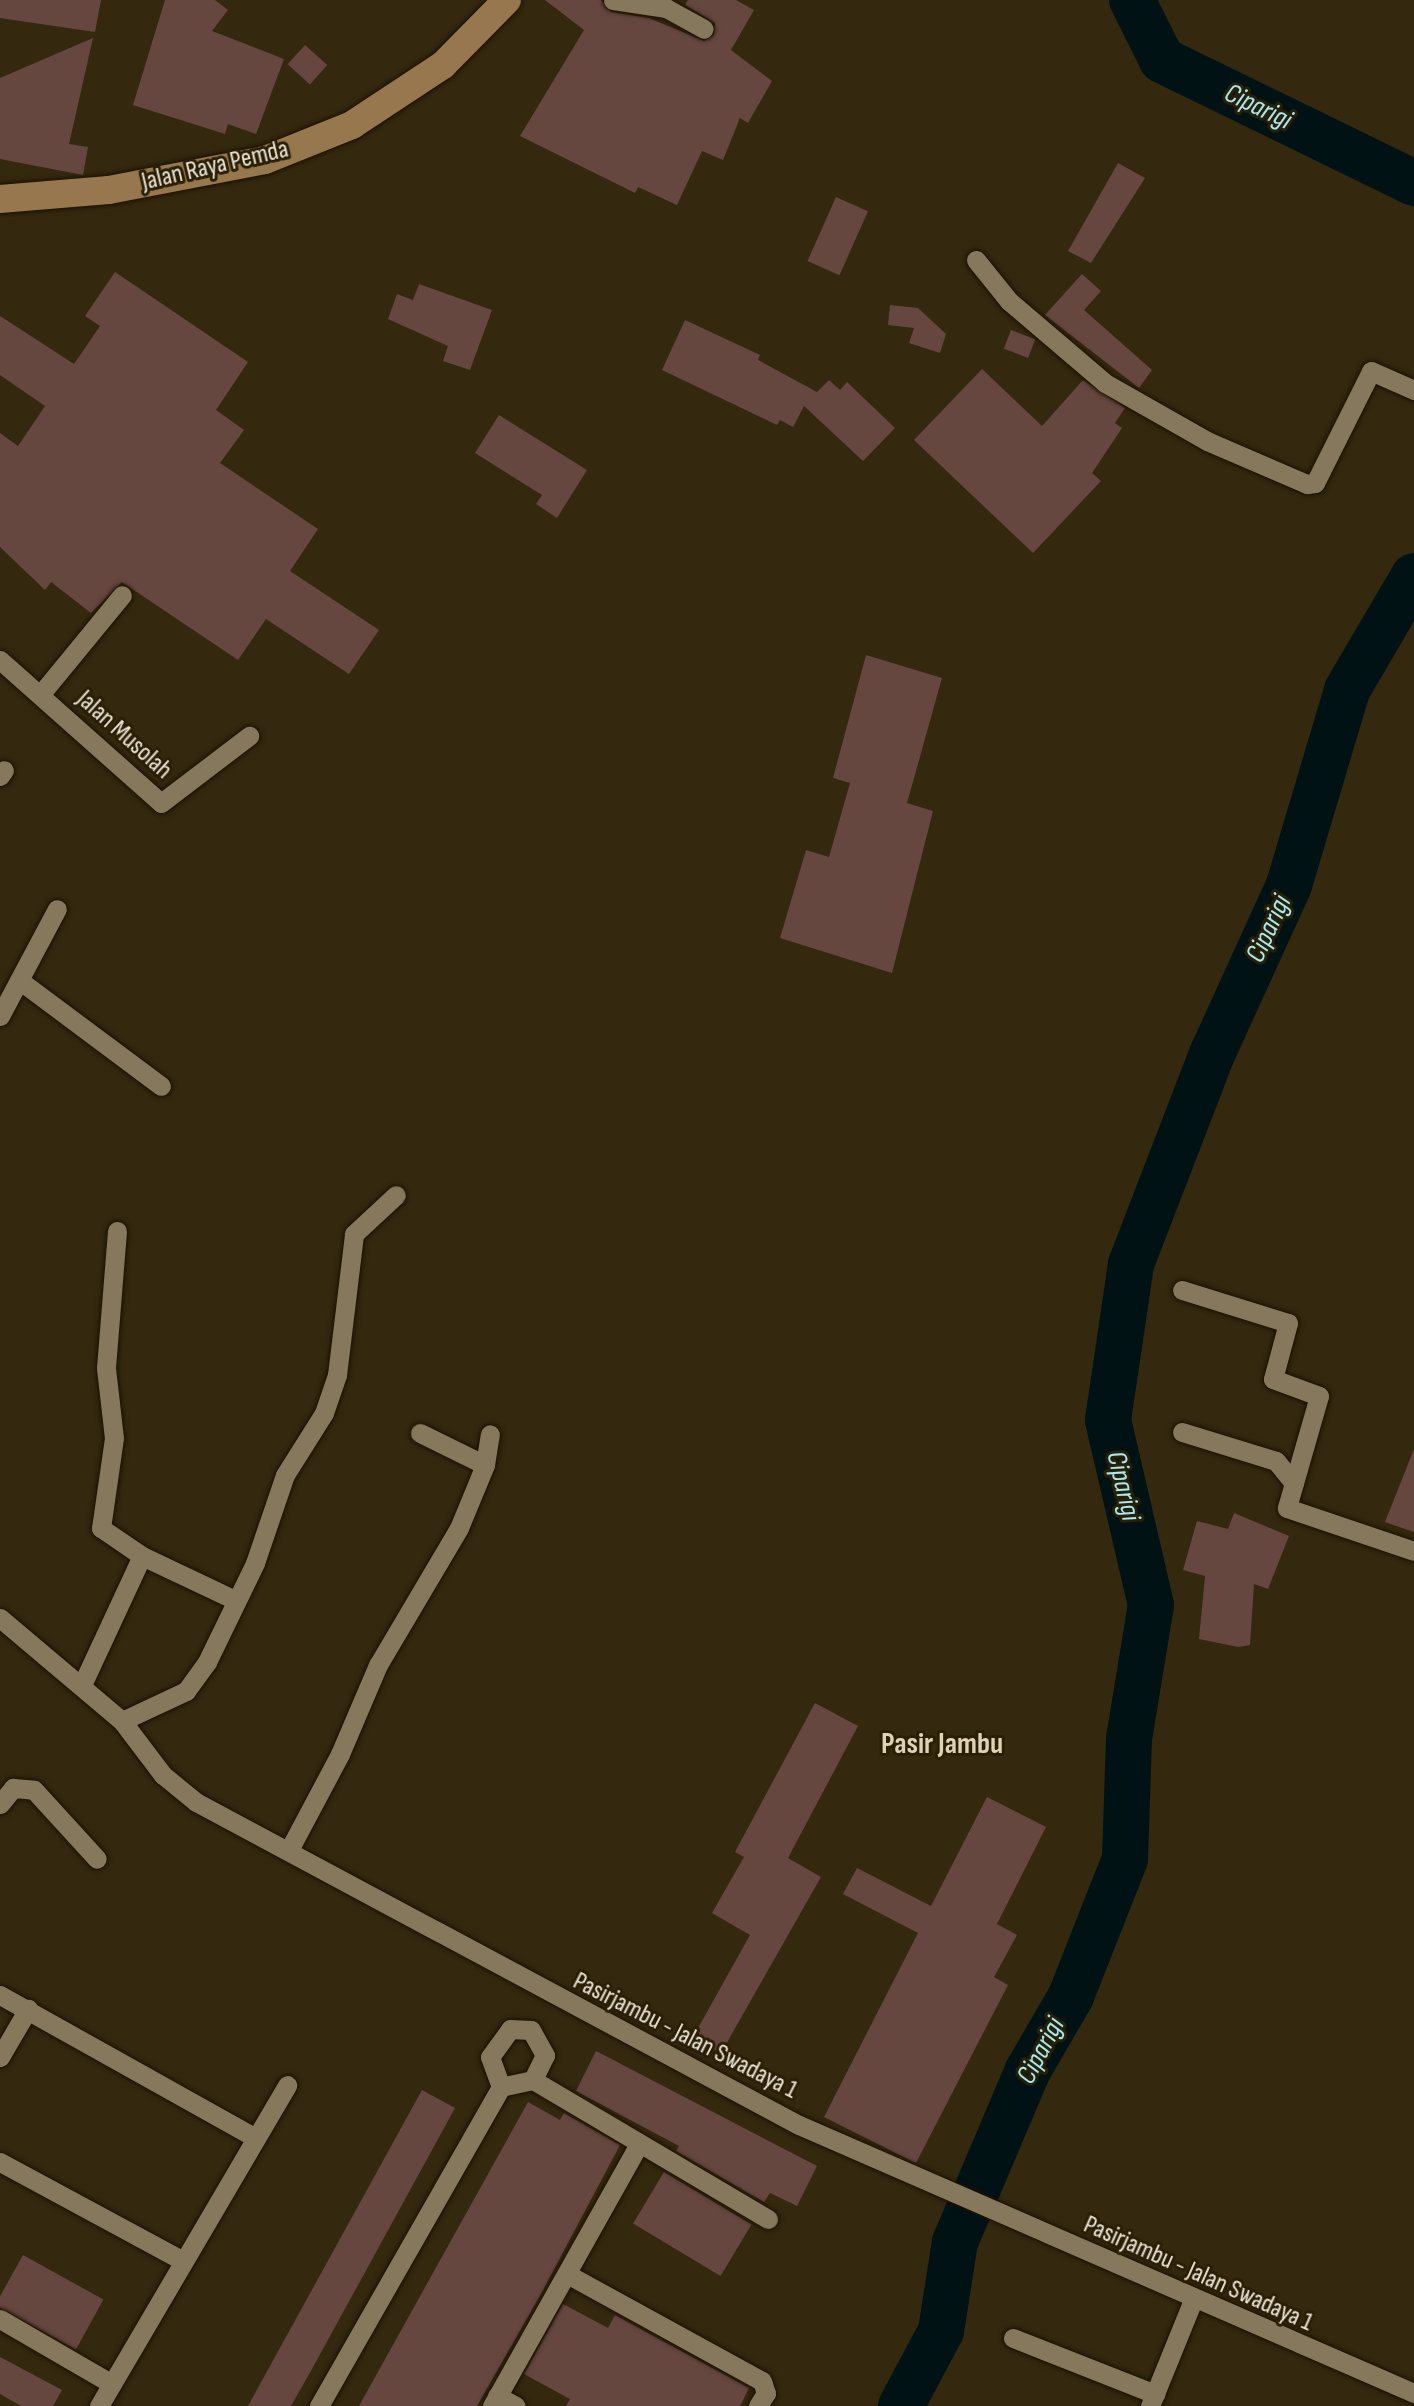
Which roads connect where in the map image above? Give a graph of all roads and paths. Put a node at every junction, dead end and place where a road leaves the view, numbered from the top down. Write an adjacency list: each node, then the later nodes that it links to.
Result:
1 (507, 0): 4 (main road, Jalan Raya Pemda)
2 (613, 0): 3 (street)
3 (704, 29)
4 (0, 199)
5 (976, 260): 6 (street)
6 (1414, 390)
7 (122, 594): 9 (street)
8 (0, 660): 9 (street, Jalan Musolah)
9 (40, 695): 10 (street, Jalan Musolah)
10 (249, 736)
11 (57, 909): 12 (street)
12 (23, 983): 13 (street); 14 (street)
13 (0, 1016)
14 (161, 1086)
15 (396, 1195): 25 (street)
16 (117, 1231): 24 (street)
17 (1182, 1290): 22 (street)
18 (1182, 1432): 22 (street)
19 (420, 1433): 21 (street)
20 (490, 1434): 21 (street)
21 (485, 1465): 30 (street)
22 (1294, 1483): 23 (street)
23 (1414, 1551)
24 (142, 1556): 25 (street); 27 (street)
25 (233, 1599): 28 (street)
26 (0, 1618): 27 (street, Pasirjambu - Jalan Swadaya 1)
27 (82, 1685): 28 (street, Pasirjambu - Jalan Swadaya 1)
28 (122, 1721): 30 (street, Pasirjambu - Jalan Swadaya 1)
29 (0, 1804): 31 (street)
30 (289, 1850): 44 (street, Pasirjambu - Jalan Swadaya 1)
31 (97, 1859)
32 (0, 1994): 33 (street)
33 (28, 2010): 34 (street); 38 (street)
34 (0, 2057)
35 (533, 2080): 37 (street); 37 (street); 39 (street)
36 (287, 2085): 38 (street)
37 (501, 2087): 52 (street)
38 (254, 2137): 42 (street)
39 (638, 2146): 41 (street); 43 (street)
40 (0, 2162): 42 (street)
41 (768, 2219)
42 (181, 2260): 47 (street)
43 (566, 2274): 50 (street); 54 (street)
44 (1193, 2300): 48 (street, Pasirjambu - Jalan Swadaya 1); 49 (street)
45 (0, 2319): 47 (street)
46 (1013, 2338): 49 (street)
47 (112, 2384): 51 (street)
48 (1414, 2393)
49 (1152, 2400)
50 (494, 2401): 53 (street)
51 (99, 2406)
52 (319, 2406)
53 (516, 2406)
54 (758, 2406)

